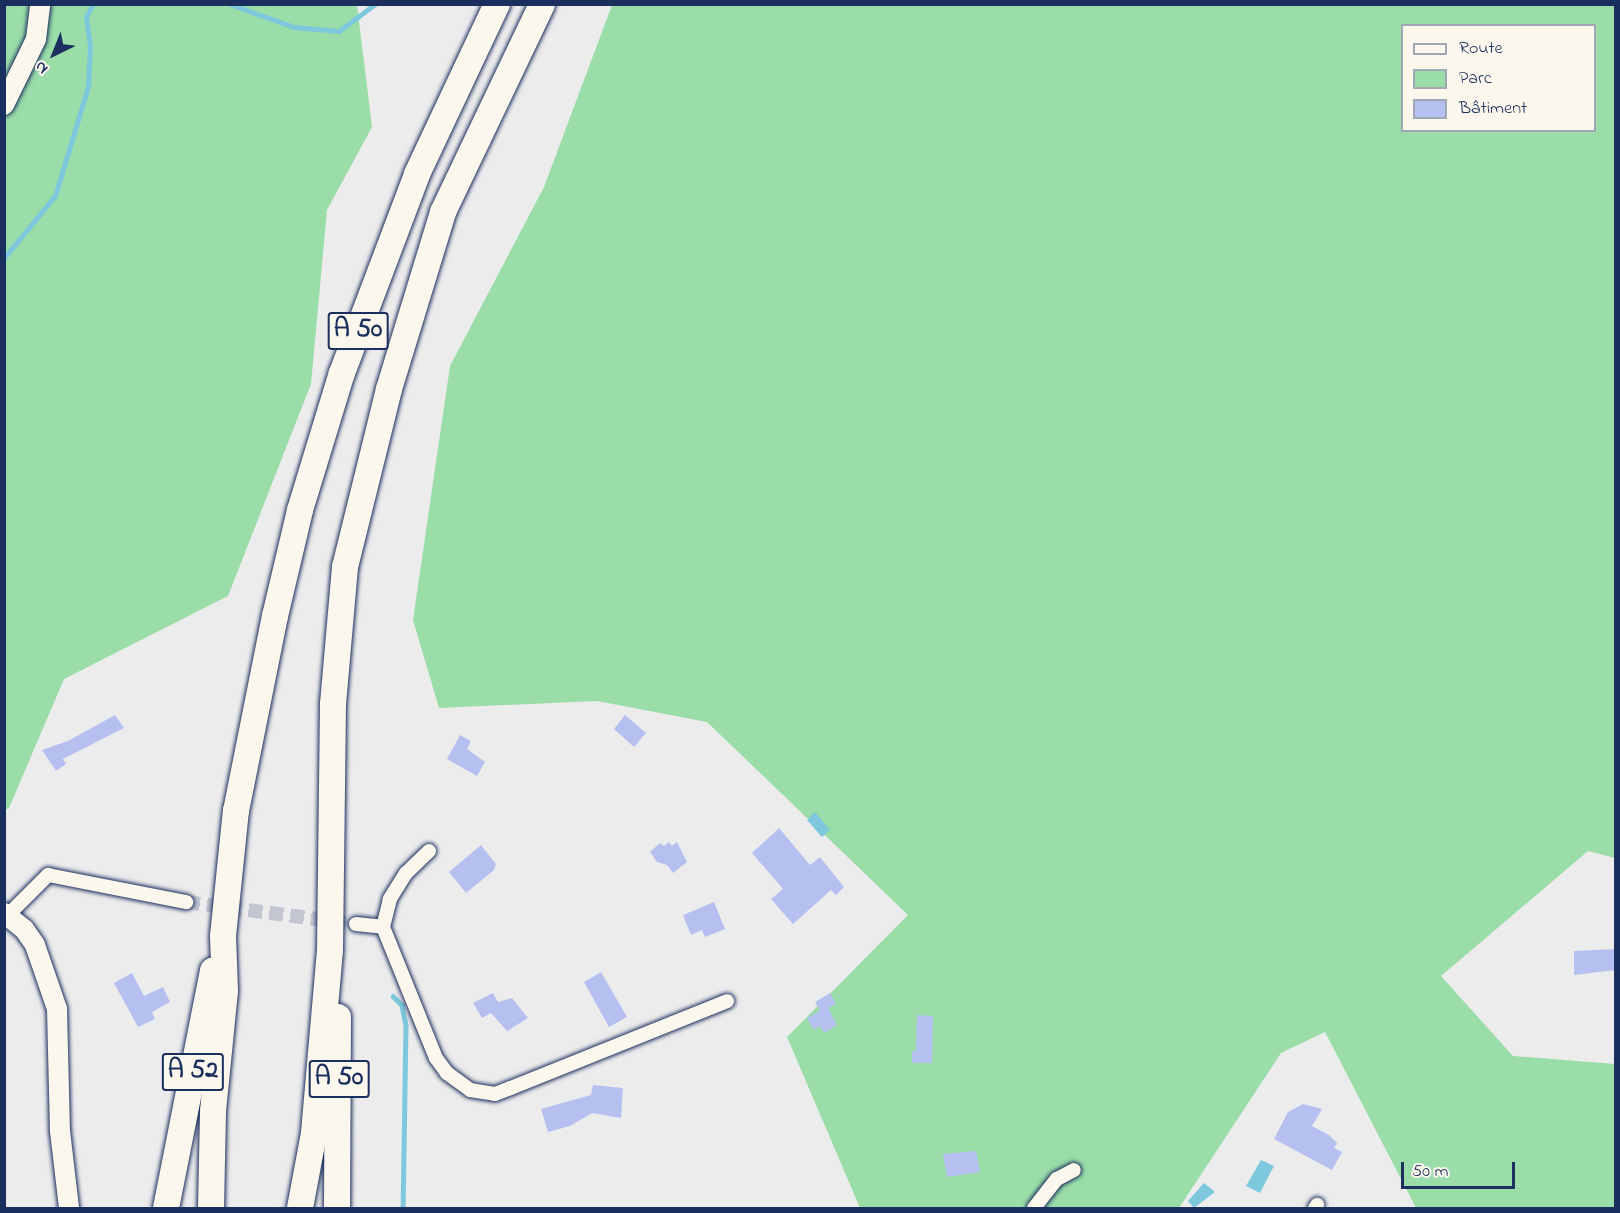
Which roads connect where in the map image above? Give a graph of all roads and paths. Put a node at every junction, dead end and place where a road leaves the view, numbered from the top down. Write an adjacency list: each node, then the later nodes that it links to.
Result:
1 (40, 4): 4 (main road)
2 (497, 4): 10 (highway, A 50)
3 (542, 4): 11 (highway, A 50)
4 (4, 105)
5 (429, 851): 9 (street)
6 (186, 902): 7 (street)
7 (6, 914): 14 (main road)
8 (356, 924): 9 (street)
9 (383, 927): 12 (street)
10 (223, 936): 15 (highway, A 52); 16 (highway, A 50)
11 (330, 950): 17 (highway); 18 (highway, A 50)
12 (728, 1001)
13 (1074, 1170): 19 (street)
14 (69, 1209)
15 (166, 1209)
16 (211, 1209)
17 (300, 1209)
18 (337, 1209)
19 (1034, 1209)

